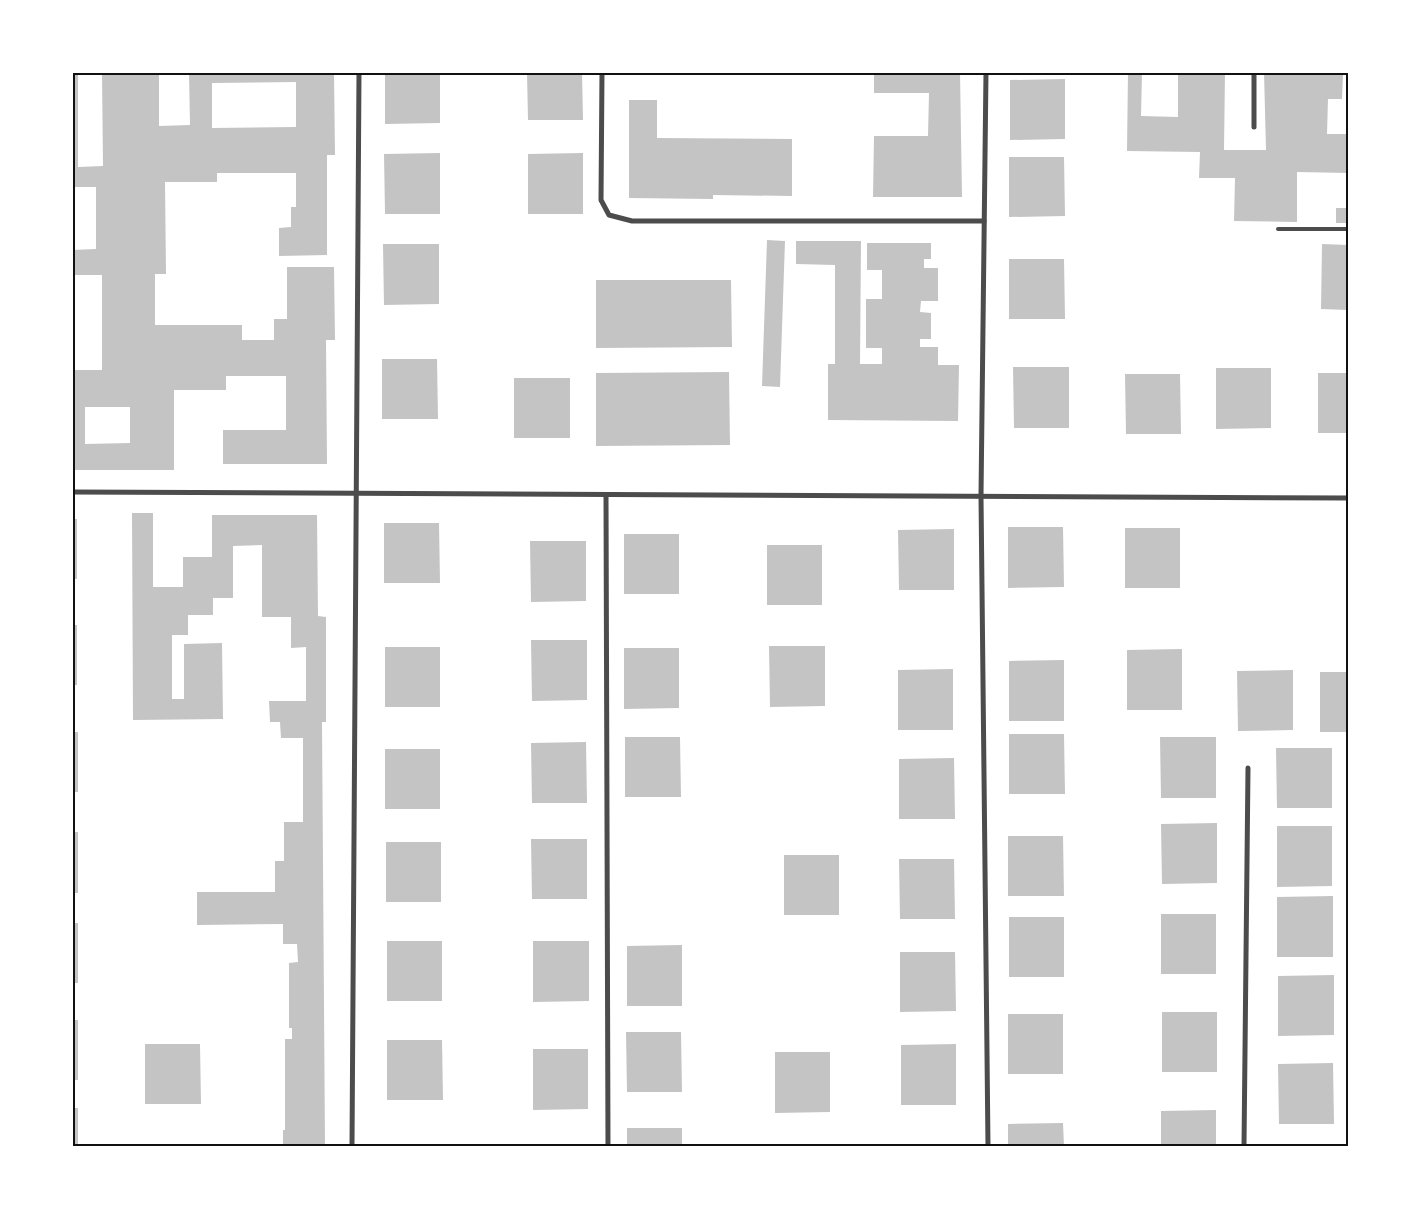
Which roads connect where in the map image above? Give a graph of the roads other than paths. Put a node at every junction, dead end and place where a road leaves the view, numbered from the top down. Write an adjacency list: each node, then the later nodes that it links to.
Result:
1 (360, 72): 10 (street)
2 (602, 72): 6 (street)
3 (986, 72): 6 (street)
4 (1254, 72): 5 (street)
5 (1254, 127)
6 (984, 221): 12 (street)
7 (1278, 229): 8 (lane)
8 (1348, 229)
9 (72, 492): 10 (street)
10 (355, 492): 11 (street); 15 (street)
11 (606, 495): 12 (street); 16 (street)
12 (981, 496): 13 (street); 17 (street)
13 (1348, 498)
14 (1248, 768): 18 (street)
15 (352, 1146)
16 (608, 1146)
17 (988, 1146)
18 (1244, 1146)

